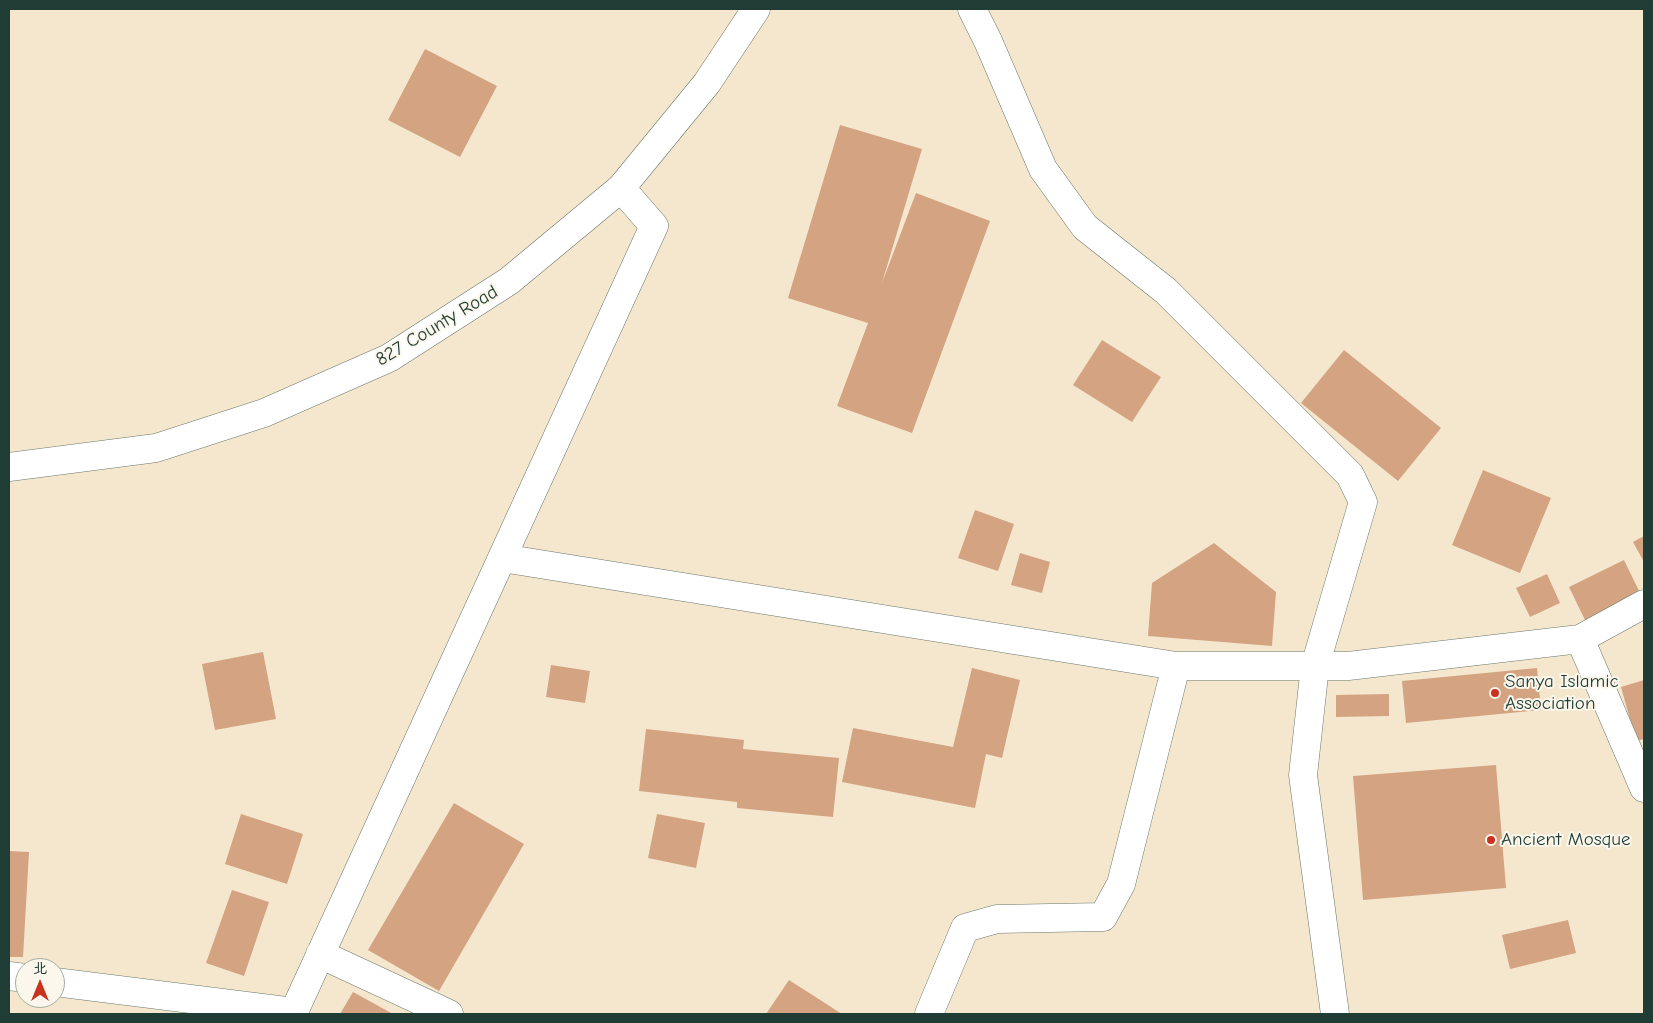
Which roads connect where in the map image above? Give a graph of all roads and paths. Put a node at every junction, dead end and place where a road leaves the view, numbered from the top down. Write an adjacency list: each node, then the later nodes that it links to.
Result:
1 (756, 9): 3 (street, 827 County Road)
2 (972, 9): 9 (street)
3 (621, 188): 4 (street, 827 County Road); 5 (street)
4 (9, 466)
5 (502, 558): 8 (street); 11 (street)
6 (1644, 604): 7 (street)
7 (1580, 639): 9 (street); 10 (street)
8 (1176, 666): 9 (street); 15 (street)
9 (1315, 666): 16 (street)
10 (1644, 788)
11 (320, 954): 13 (street); 14 (street)
12 (65, 983): 13 (street)
13 (293, 1013)
14 (449, 1014)
15 (930, 1014)
16 (1335, 1014)

